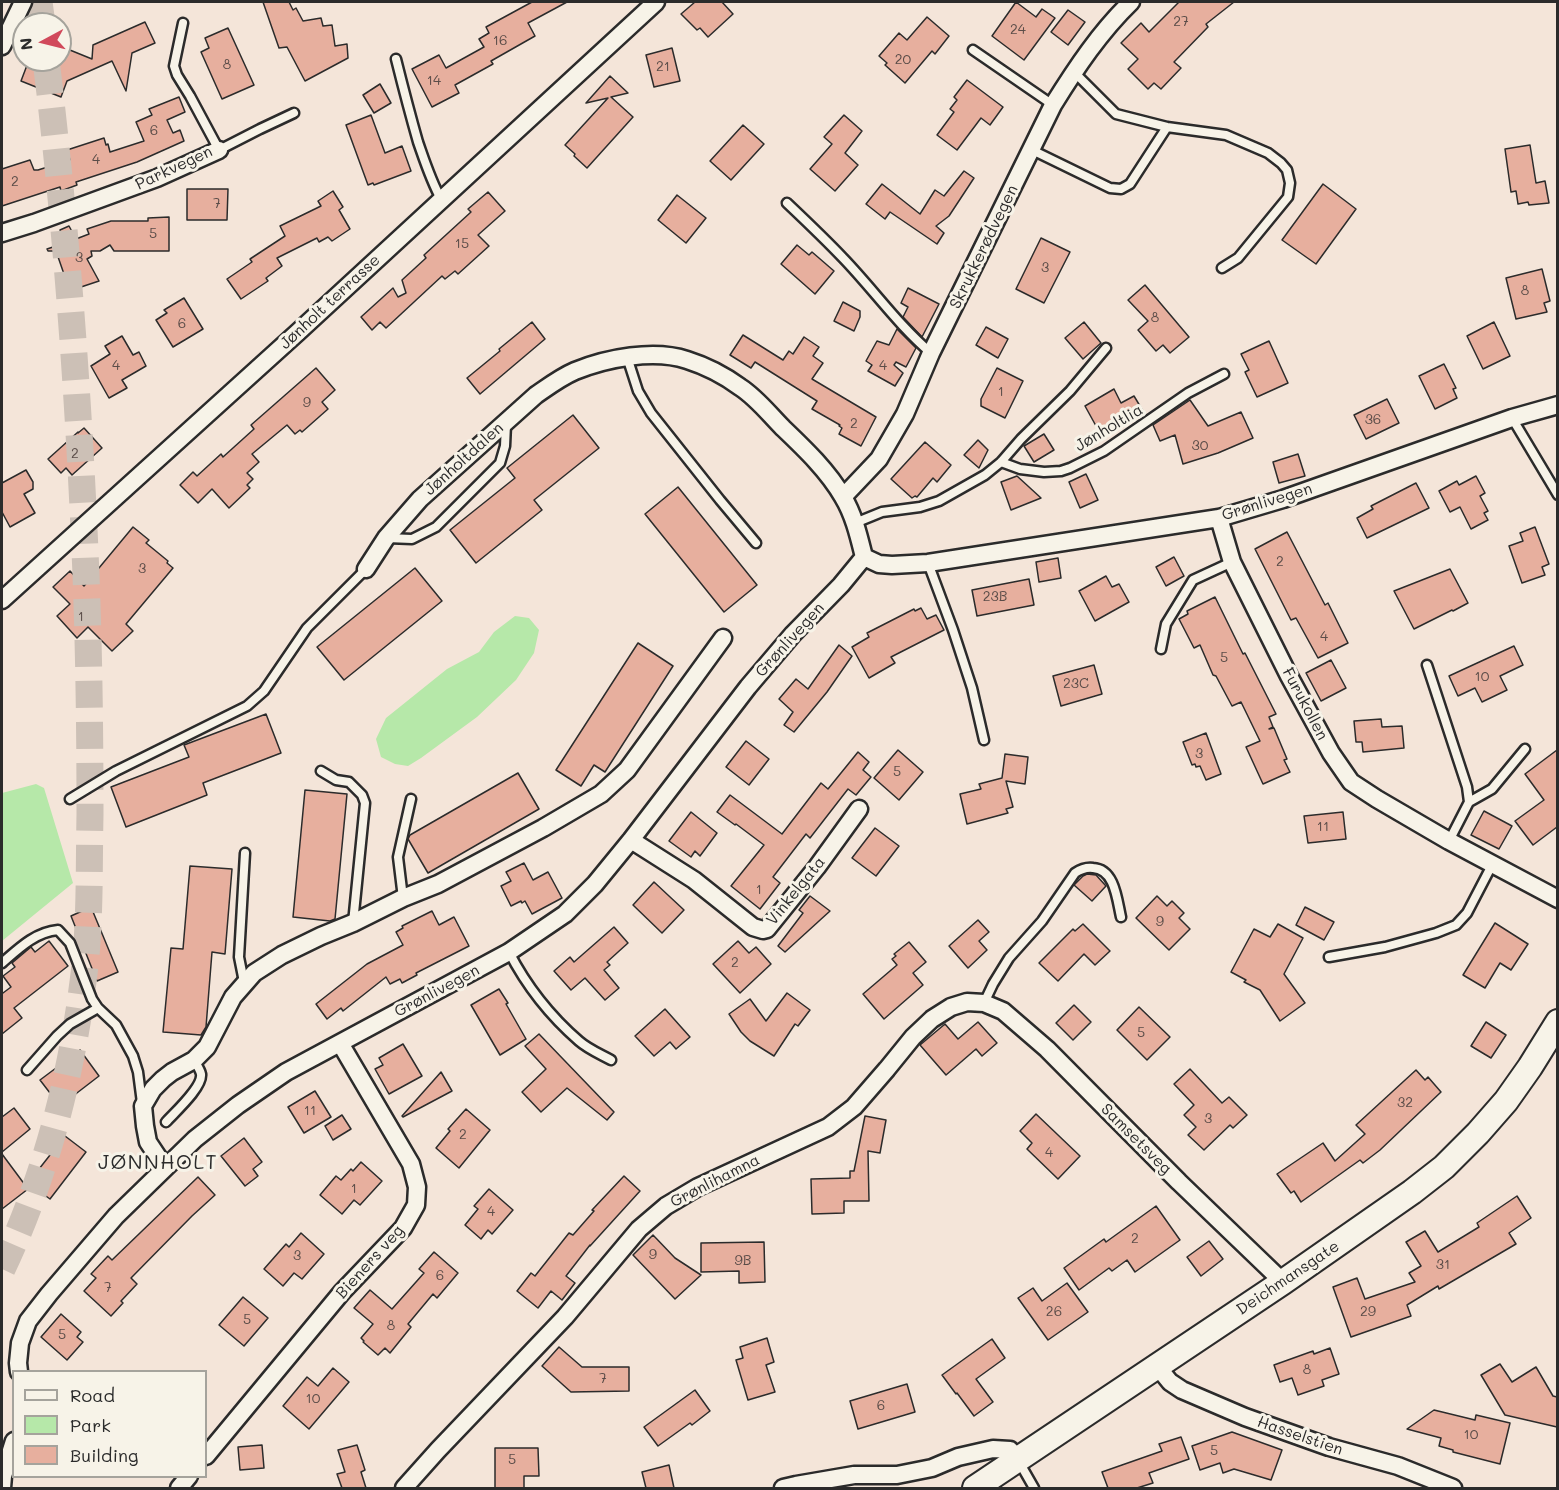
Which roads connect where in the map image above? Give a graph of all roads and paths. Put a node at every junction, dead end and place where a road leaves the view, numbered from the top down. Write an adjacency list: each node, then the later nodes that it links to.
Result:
1 (23, 2): 5 (street)
2 (656, 2): 14 (street, Jønholt terrasse)
3 (1131, 2): 8 (street, Skrukkerødvegen)
4 (183, 23): 12 (lane, Parkvegen)
5 (2, 46)
6 (973, 51): 9 (lane)
7 (396, 59): 14 (lane)
8 (1074, 72): 9 (street, Skrukkerødvegen); 11 (lane)
9 (1053, 105): 13 (street, Skrukkerødvegen)
10 (294, 113): 12 (lane)
11 (1167, 126): 13 (lane); 17 (lane)
12 (219, 150): 16 (street, Parkvegen)
13 (1032, 150): 19 (street, Skrukkerødvegen)
14 (441, 200): 36 (street, Jønholt terrasse)
15 (787, 203): 19 (lane)
16 (2, 233)
17 (1222, 268)
18 (1106, 348): 25 (lane)
19 (932, 353): 27 (street, Skrukkerødvegen)
20 (627, 357): 24 (street, Jønholtdalen); 27 (street, Jønholtdalen); 31 (lane)
21 (1224, 374): 25 (lane, Jønholtlia)
22 (1557, 405): 23 (street, Grønlivegen)
23 (1512, 418): 26 (lane); 28 (street, Grønlivegen)
24 (506, 421): 30 (street, Jønholtdalen); 30 (lane)
25 (1001, 462): 29 (lane)
26 (1557, 495)
27 (843, 497): 29 (street, Jønholtdalen)
28 (1219, 518): 33 (street, Grønlivegen); 34 (street, Furukollen)
29 (855, 523): 32 (street, Jønholtdalen)
30 (386, 538): 35 (street, Jønholtdalen)
31 (756, 543)
32 (864, 557): 33 (street, Grønlivegen); 47 (street, Grønlivegen)
33 (928, 562): 40 (lane)
34 (1232, 562): 38 (lane); 48 (street, Furukollen)
35 (366, 569): 43 (lane, Jønholtdalen)
36 (2, 600)
37 (723, 638): 51 (street)
38 (1161, 649)
39 (1427, 665): 45 (lane)
40 (984, 740)
41 (1525, 749): 45 (lane)
42 (321, 771): 54 (lane)
43 (70, 799)
44 (411, 799): 51 (lane)
45 (1469, 802): 48 (lane)
46 (860, 809): 47 (street, Vinkelgata)
47 (631, 840): 55 (street, Grønlivegen)
48 (1449, 841): 50 (street, Furukollen)
49 (245, 853): 58 (lane)
50 (1492, 865): 52 (street, Furukollen); 56 (lane)
51 (403, 898): 54 (street)
52 (1557, 899)
53 (1121, 917): 59 (lane)
54 (353, 923): 58 (street)
55 (509, 952): 62 (street, Grønlivegen); 64 (lane)
56 (1329, 957)
57 (2, 963): 60 (lane)
58 (244, 983): 63 (street)
59 (984, 1003): 69 (street, Samsetsveg); 76 (street, Grønlihamna)
60 (98, 1008): 65 (lane); 66 (lane)
61 (1557, 1022): 69 (street, Deichmansgate)
62 (340, 1043): 68 (street, Grønlivegen); 73 (street, Bieners veg)
63 (194, 1060): 66 (street); 67 (lane)
64 (611, 1060)
65 (27, 1071)
66 (143, 1106): 68 (street)
67 (166, 1122)
68 (166, 1166): 71 (street, Grønlivegen)
69 (1283, 1282): 70 (street, Deichmansgate)
70 (1157, 1366): 74 (street, Deichmansgate); 80 (street, Hasselstien)
71 (20, 1370)
72 (12, 1447): 75 (street)
73 (207, 1455)
74 (1018, 1460): 77 (street); 78 (street, Deichmansgate); 79 (lane)
75 (2, 1488)
76 (404, 1488)
77 (783, 1488)
78 (975, 1488)
79 (1034, 1488)
80 (1453, 1488)

